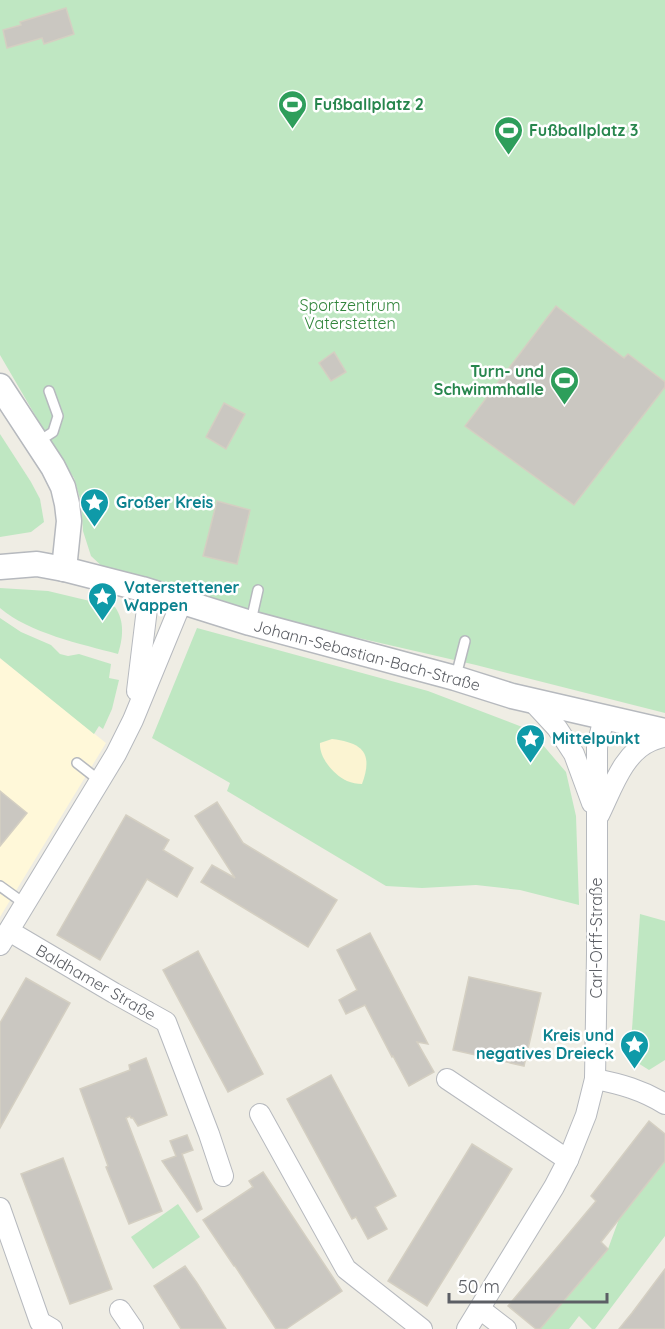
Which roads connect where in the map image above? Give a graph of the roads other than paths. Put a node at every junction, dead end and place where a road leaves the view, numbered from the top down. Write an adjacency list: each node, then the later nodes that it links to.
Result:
1 (0, 386): 3 (street)
2 (49, 391): 3 (lane)
3 (37, 443): 5 (street)
4 (0, 567): 5 (street, Johann-Sebastian-Bach-Straße)
5 (64, 568): 7 (street, Johann-Sebastian-Bach-Straße)
6 (258, 590): 9 (lane)
7 (149, 592): 8 (street, Johann-Sebastian-Bach-Straße); 14 (street, Baldhamer Straße)
8 (182, 601): 9 (street, Johann-Sebastian-Bach-Straße); 14 (street, Baldhamer Straße)
9 (250, 623): 11 (street, Johann-Sebastian-Bach-Straße)
10 (465, 641): 11 (lane)
11 (455, 678): 12 (street, Johann-Sebastian-Bach-Straße)
12 (532, 701): 13 (street, Johann-Sebastian-Bach-Straße); 19 (street, Carl-Orff-Straße)
13 (604, 717): 15 (street, Johann-Sebastian-Bach-Straße); 19 (street, Carl-Orff-Straße)
14 (134, 720): 18 (street, Baldhamer Straße)
15 (665, 731)
16 (665, 736): 19 (street, Carl-Orff-Straße)
17 (77, 763): 18 (lane)
18 (100, 781): 21 (street, Baldhamer Straße)
19 (597, 820): 24 (street, Carl-Orff-Straße)
20 (0, 886): 21 (lane)
21 (25, 904): 22 (street, Baldhamer Straße)
22 (4, 938): 28 (street, Baldhamer Straße)
23 (447, 1079): 27 (street)
24 (595, 1079): 25 (street); 27 (street, Carl-Orff-Straße)
25 (665, 1104)
26 (260, 1114): 34 (street)
27 (568, 1160): 30 (street, Carl-Orff-Straße)
28 (223, 1176)
29 (0, 1208): 32 (street)
30 (480, 1309): 35 (street, Carl-Orff-Straße); 36 (street)
31 (120, 1310): 33 (street)
32 (41, 1326)
33 (133, 1329)
34 (422, 1329)
35 (467, 1329)
36 (507, 1329)

